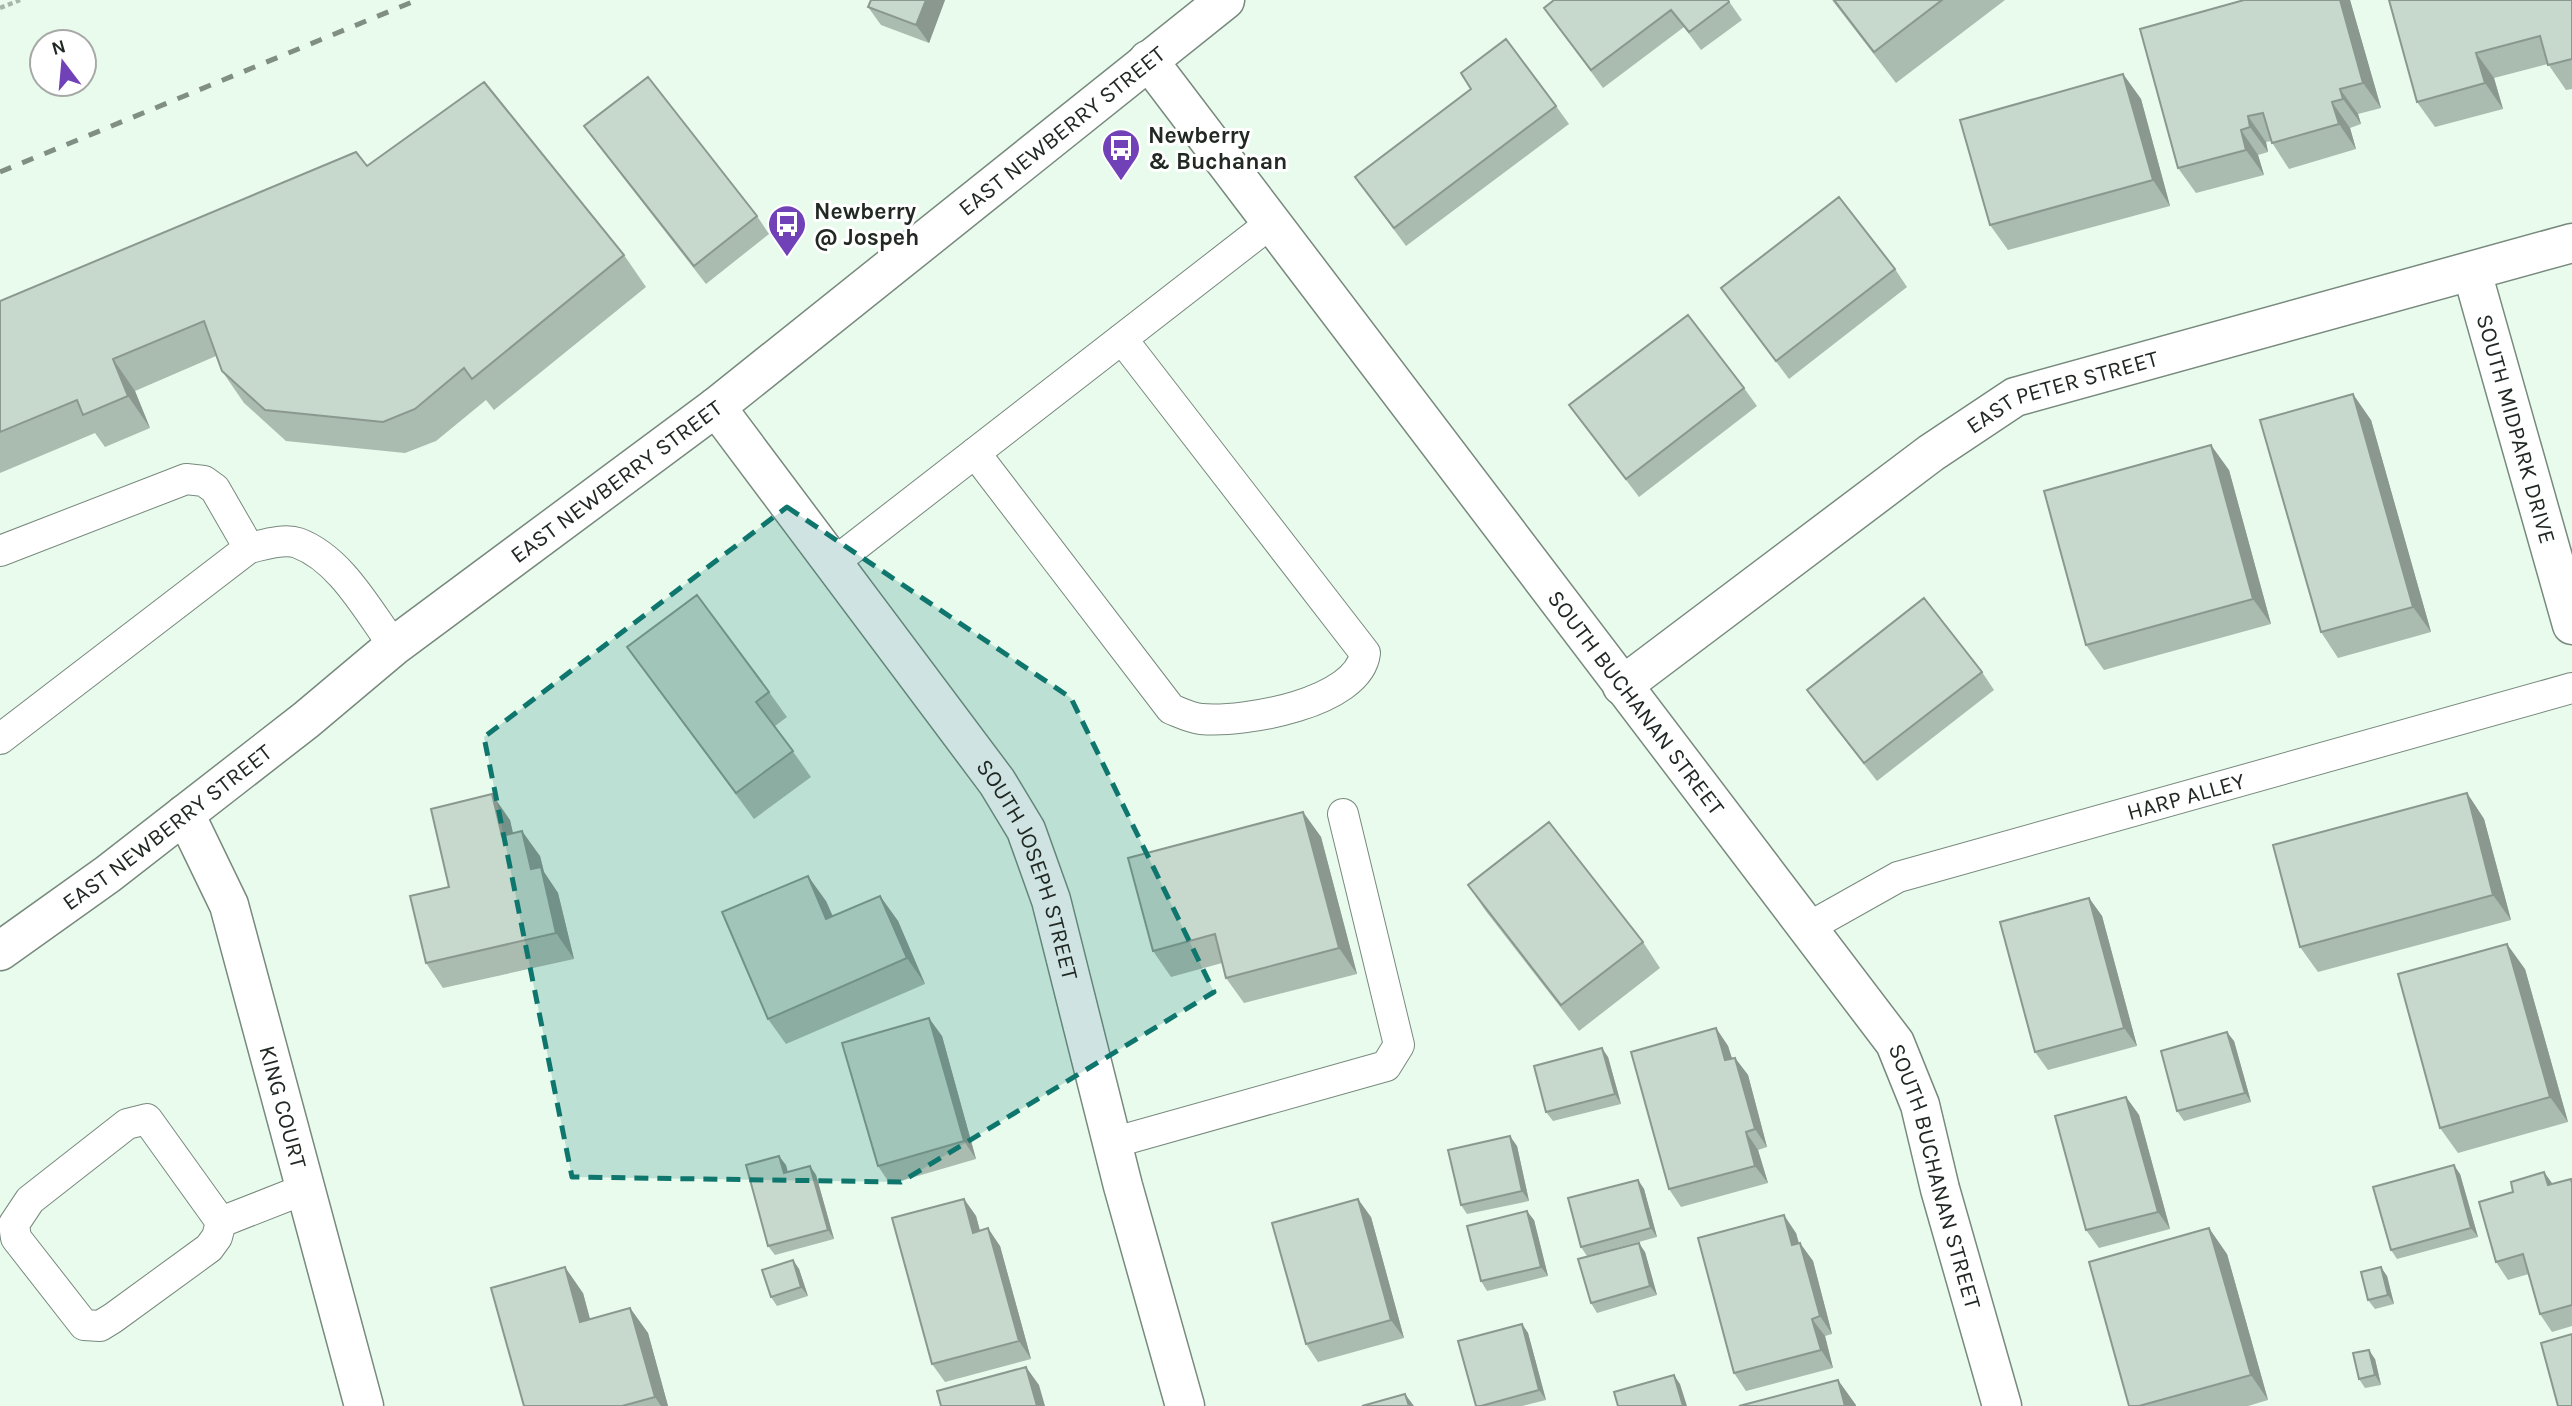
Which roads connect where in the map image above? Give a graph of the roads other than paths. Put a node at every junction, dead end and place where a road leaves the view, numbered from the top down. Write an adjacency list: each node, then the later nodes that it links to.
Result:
1 (1225, 0): 2 (street, EAST NEWBERRY STREET)
2 (1148, 60): 3 (street, SOUTH BUCHANAN STREET); 7 (street, EAST NEWBERRY STREET)
3 (1271, 223): 6 (lane); 14 (street, SOUTH BUCHANAN STREET)
4 (2572, 243): 5 (street, EAST PETER STREET)
5 (2473, 272): 12 (street, SOUTH MIDPARK DRIVE); 14 (street, EAST PETER STREET)
6 (1122, 339): 8 (lane); 8 (lane)
7 (716, 407): 11 (street, SOUTH JOSEPH STREET); 13 (street, EAST NEWBERRY STREET)
8 (975, 453): 11 (lane)
9 (249, 548): 10 (lane); 13 (lane); 16 (lane)
10 (0, 551)
11 (832, 564): 21 (street, SOUTH JOSEPH STREET)
12 (2572, 625)
13 (394, 646): 17 (street, EAST NEWBERRY STREET)
14 (1622, 686): 19 (street, SOUTH BUCHANAN STREET)
15 (2572, 688): 19 (lane, HARP ALLEY)
16 (0, 739)
17 (185, 814): 20 (street, EAST NEWBERRY STREET); 22 (street, KING COURT)
18 (1343, 814): 21 (lane)
19 (1809, 927): 26 (street, SOUTH BUCHANAN STREET)
20 (0, 951)
21 (1112, 1143): 25 (street, SOUTH JOSEPH STREET)
22 (305, 1189): 23 (lane); 24 (street, KING COURT)
23 (221, 1222): 23 (lane)
24 (364, 1406)
25 (1185, 1406)
26 (2002, 1406)

